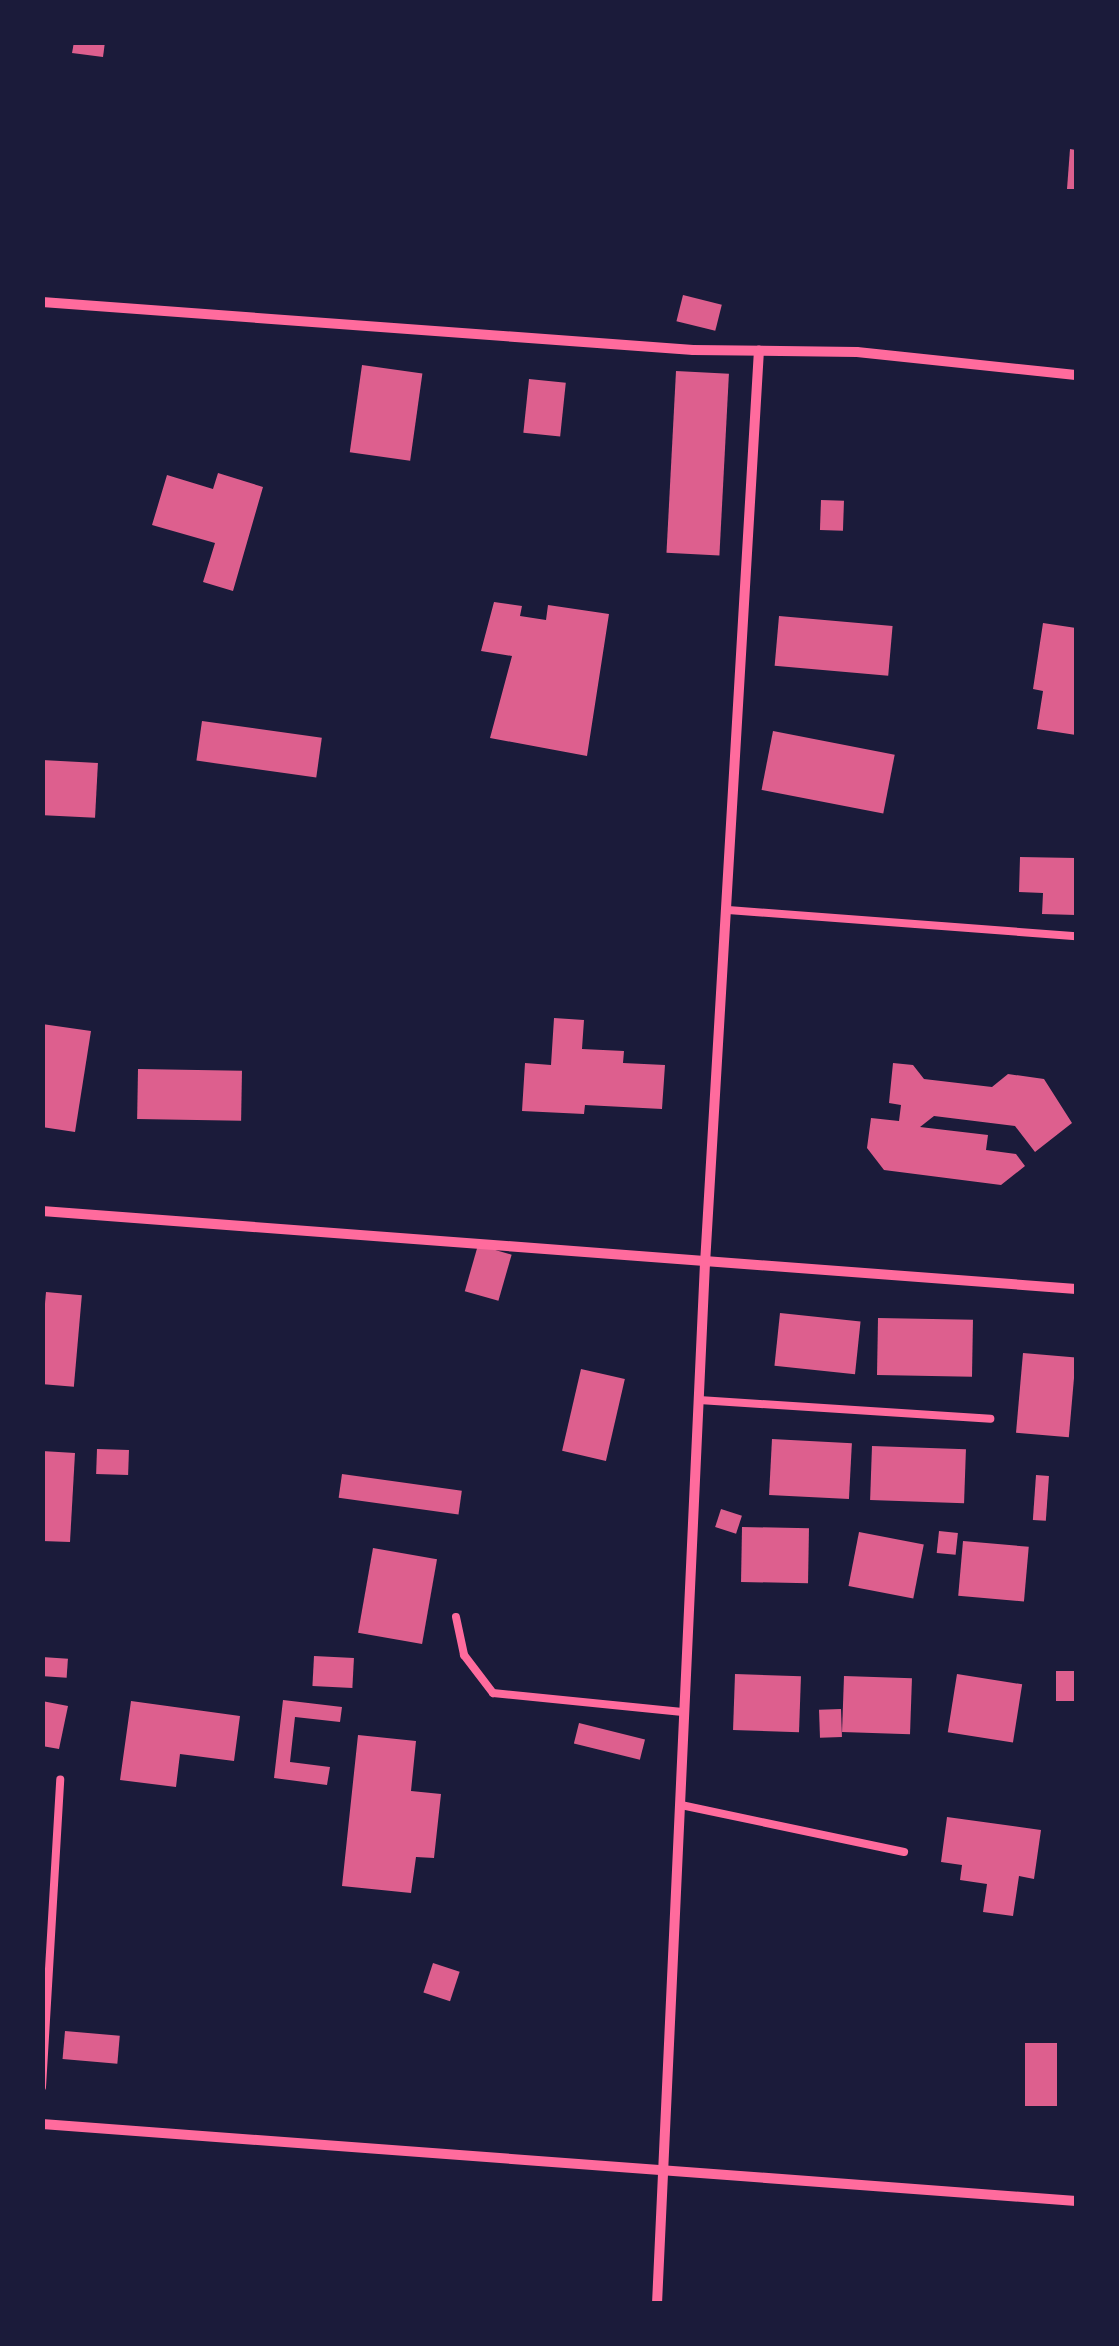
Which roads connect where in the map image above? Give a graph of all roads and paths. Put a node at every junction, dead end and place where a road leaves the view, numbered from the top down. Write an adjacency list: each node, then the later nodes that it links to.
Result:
1 (42, 302): 2 (street)
2 (759, 350): 3 (street); 4 (street)
3 (1076, 375)
4 (728, 910): 5 (lane); 7 (street)
5 (1076, 936)
6 (42, 1211): 7 (street)
7 (705, 1264): 8 (street); 9 (street)
8 (1076, 1289)
9 (699, 1400): 10 (lane); 12 (street)
10 (990, 1419)
11 (456, 1617): 12 (lane)
12 (686, 1712): 14 (street)
13 (60, 1780): 16 (lane)
14 (681, 1804): 15 (lane); 18 (street)
15 (904, 1852)
16 (42, 2087)
17 (42, 2124): 18 (street)
18 (665, 2167): 19 (street); 20 (street)
19 (1076, 2202)
20 (656, 2304)

